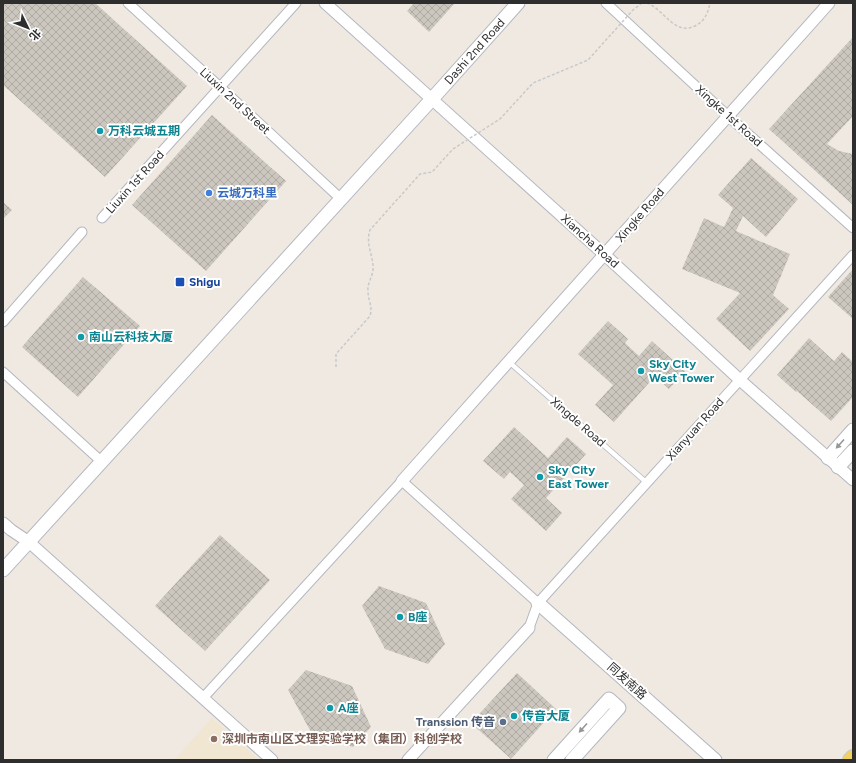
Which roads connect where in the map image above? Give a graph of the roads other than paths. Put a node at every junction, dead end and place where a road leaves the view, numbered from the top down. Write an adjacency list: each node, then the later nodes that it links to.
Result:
1 (128, 3): 7 (street, Liuxin 2nd Street)
2 (296, 3): 7 (street, Liuxin 1st Road)
3 (325, 3): 8 (street, Xiancha Road)
4 (518, 3): 8 (main road, Dashi 2nd Road)
5 (606, 3): 9 (street, Xingke 1st Road)
6 (829, 3): 9 (street, Xingke Road)
7 (220, 87): 10 (street, Liuxin 2nd Street); 11 (street, Liuxin 1st Road)
8 (432, 99): 10 (main road, Dashi 2nd Road); 14 (street, Xiancha Road)
9 (728, 116): 12 (street, Xingke 1st Road); 14 (street, Xingke Road)
10 (341, 199): 23 (main road, Dashi 2nd Road)
11 (102, 218)
12 (853, 228)
13 (82, 232): 16 (street)
14 (605, 255): 17 (street, Xingke Road); 19 (street, Xiancha Road)
15 (853, 255): 19 (street, Xianyuan Road)
16 (3, 322)
17 (509, 362): 26 (street, Xingke Road); 27 (lane, Xingde Road)
18 (3, 372): 23 (street)
19 (740, 380): 22 (street, Xiancha Road); 27 (street, Xianyuan Road)
20 (853, 430): 22 (main road, one-way to 22)
21 (853, 451): 24 (main road)
22 (828, 458): 24 (street, Xiancha Road)
23 (102, 462): 29 (main road, Dashi 2nd Road)
24 (838, 467): 25 (street, Xiancha Road)
25 (853, 480)
26 (402, 481): 31 (street); 33 (street)
27 (647, 483): 31 (street, Xianyuan Road)
28 (7, 526): 29 (street)
29 (29, 542): 30 (main road); 33 (street)
30 (3, 570)
31 (538, 603): 32 (street); 39 (main road, 同发南路)
32 (529, 628): 36 (street)
33 (204, 698): 35 (street)
34 (853, 757): 40 (main road)
35 (272, 760)
36 (408, 760)
37 (554, 760): 38 (main road, one-way to 37)
38 (572, 760)
39 (715, 760)
40 (850, 760)

